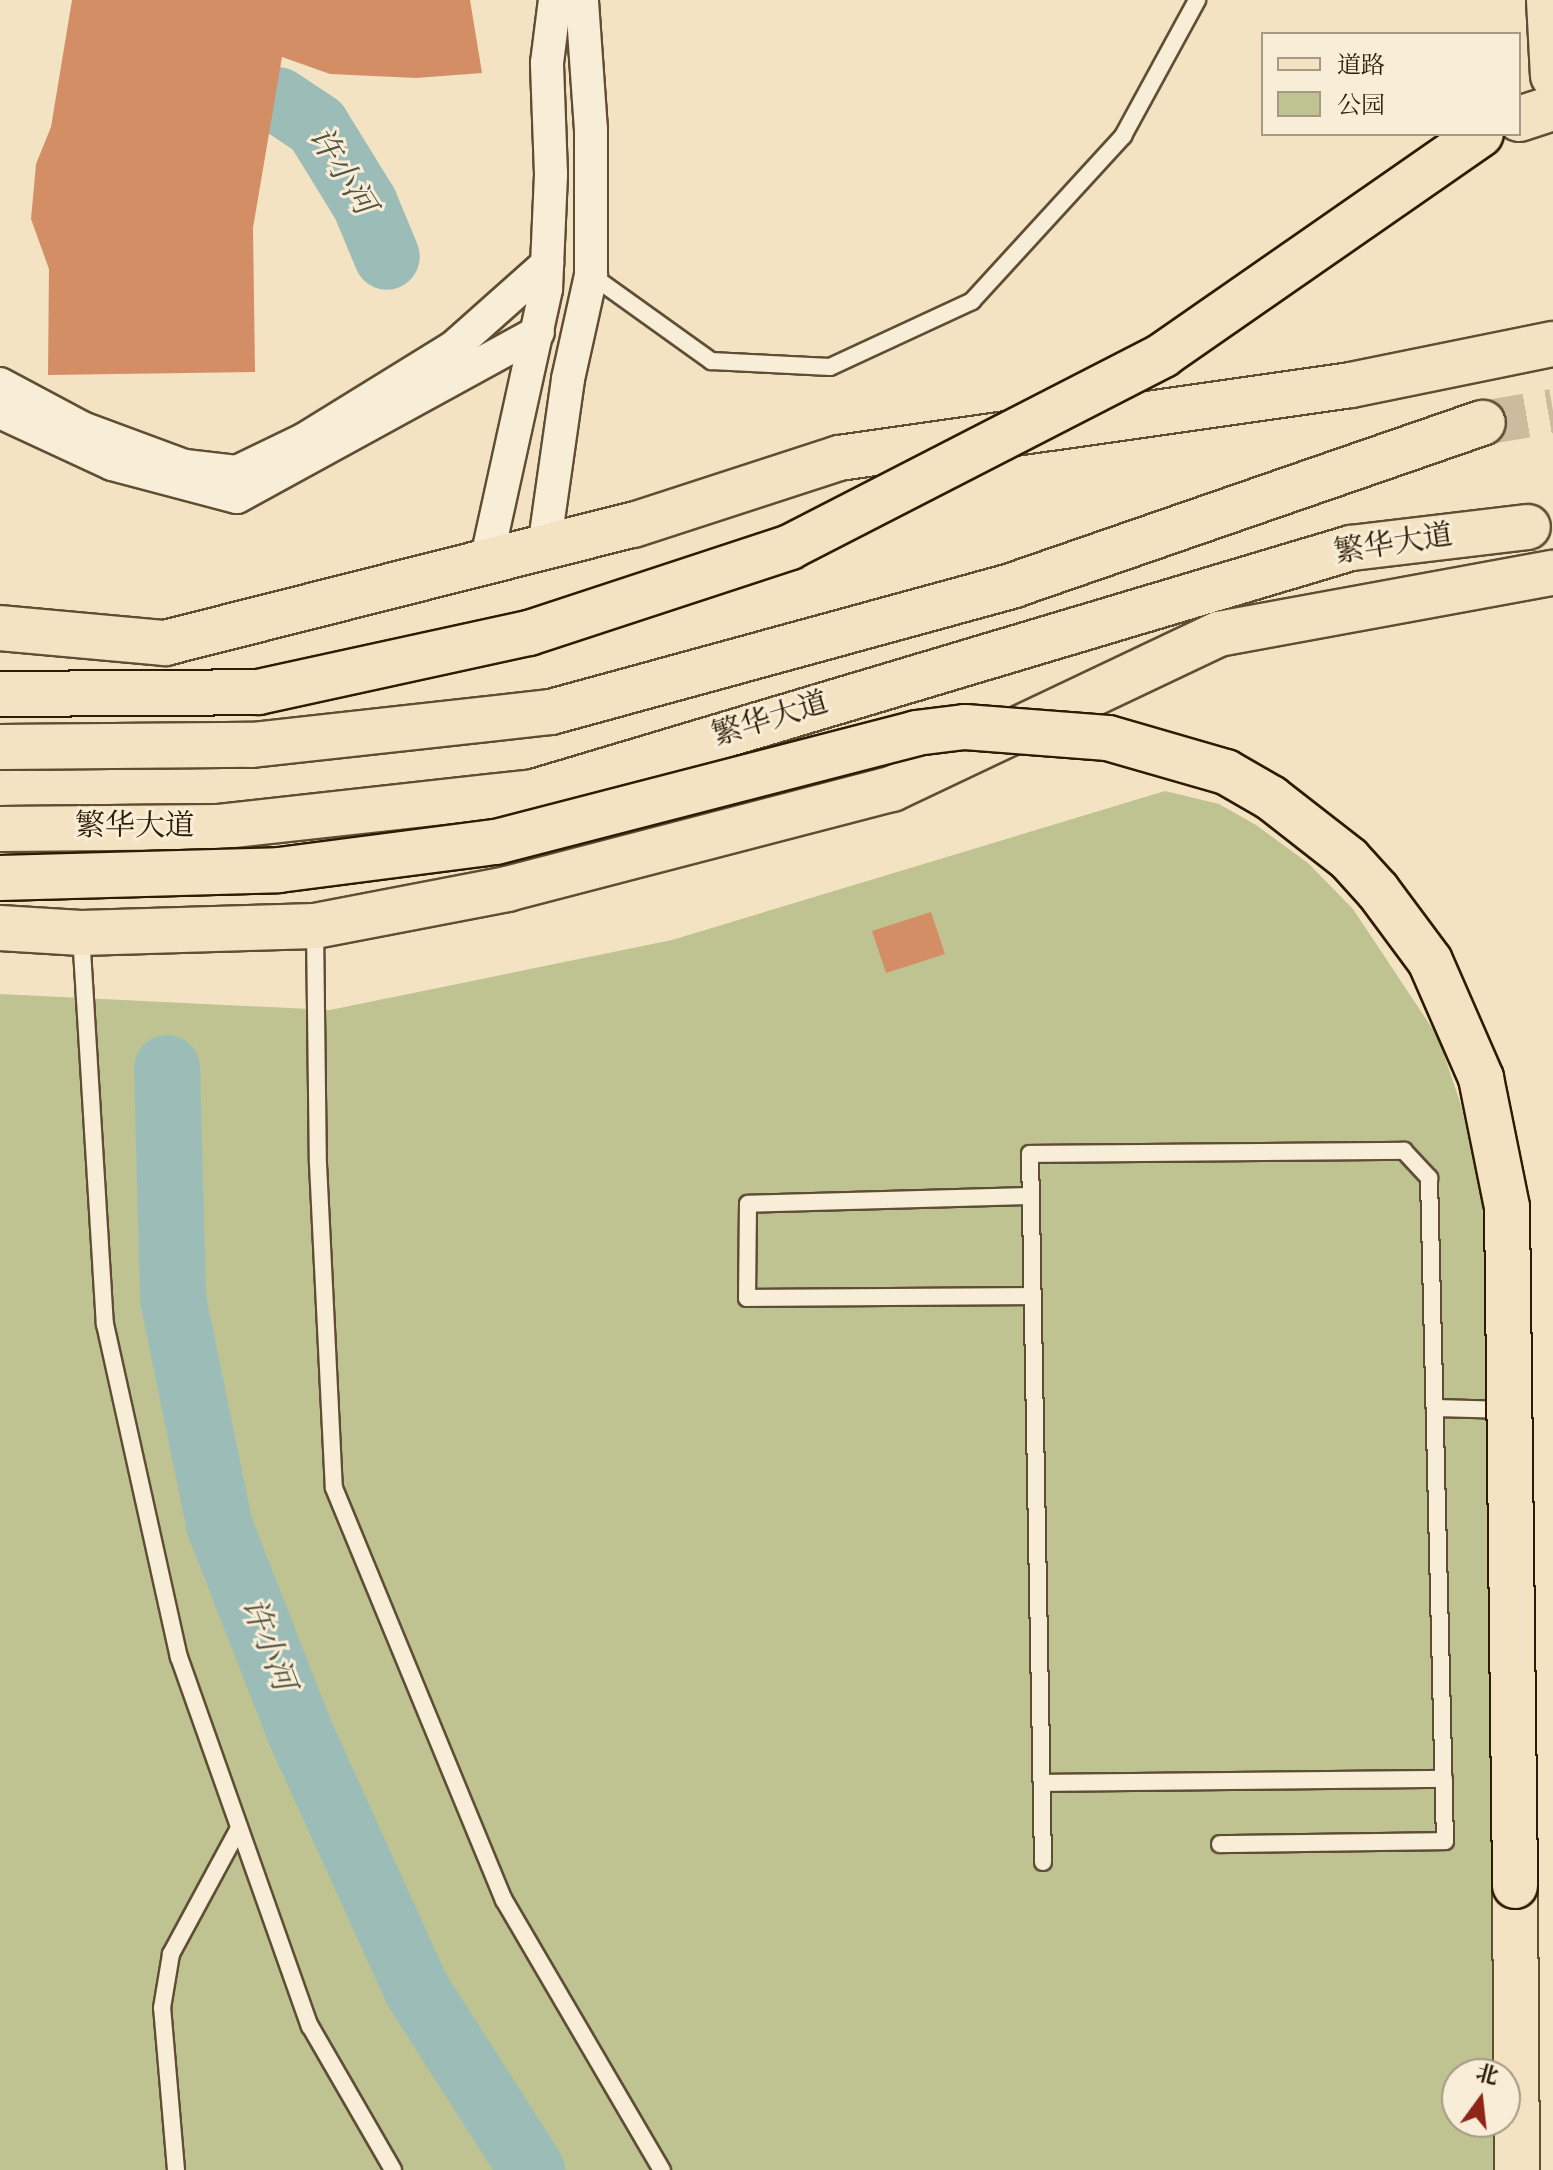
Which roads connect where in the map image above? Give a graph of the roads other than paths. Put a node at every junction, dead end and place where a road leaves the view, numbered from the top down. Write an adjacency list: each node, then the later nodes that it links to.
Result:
1 (555, 0): 9 (street)
2 (582, 0): 10 (street)
3 (1197, 0): 10 (lane)
4 (1549, 0): 5 (main road)
5 (1553, 76)
6 (1553, 108): 7 (main road)
7 (1521, 118)
8 (1478, 136): 21 (main road, bridge)
9 (547, 264): 11 (street); 13 (street)
10 (591, 275): 17 (street)
11 (538, 332): 14 (street); 18 (street)
12 (1553, 344): 17 (main road)
13 (0, 384)
14 (0, 412)
15 (1483, 423): 22 (main road)
16 (1528, 527): 23 (main road, 繁华大道)
17 (544, 548): 18 (main road)
18 (486, 562): 20 (main road)
19 (1553, 573): 25 (main road)
20 (0, 628)
21 (0, 694)
22 (0, 747)
23 (0, 829)
24 (0, 878): 31 (main road, bridge)
25 (315, 926): 27 (main road); 39 (lane)
26 (0, 928): 27 (main road)
27 (81, 933): 34 (lane)
28 (1030, 1196): 29 (lane); 29 (lane); 30 (lane)
29 (1032, 1296): 33 (lane)
30 (1435, 1408): 31 (lane); 32 (lane)
31 (1511, 1410): 40 (main road, bridge)
32 (1444, 1779): 33 (lane); 35 (lane)
33 (1042, 1783): 36 (lane)
34 (239, 1828): 37 (lane); 38 (lane)
35 (1220, 1844)
36 (1043, 1862)
37 (176, 2170)
38 (393, 2170)
39 (662, 2170)
40 (1517, 2170)

